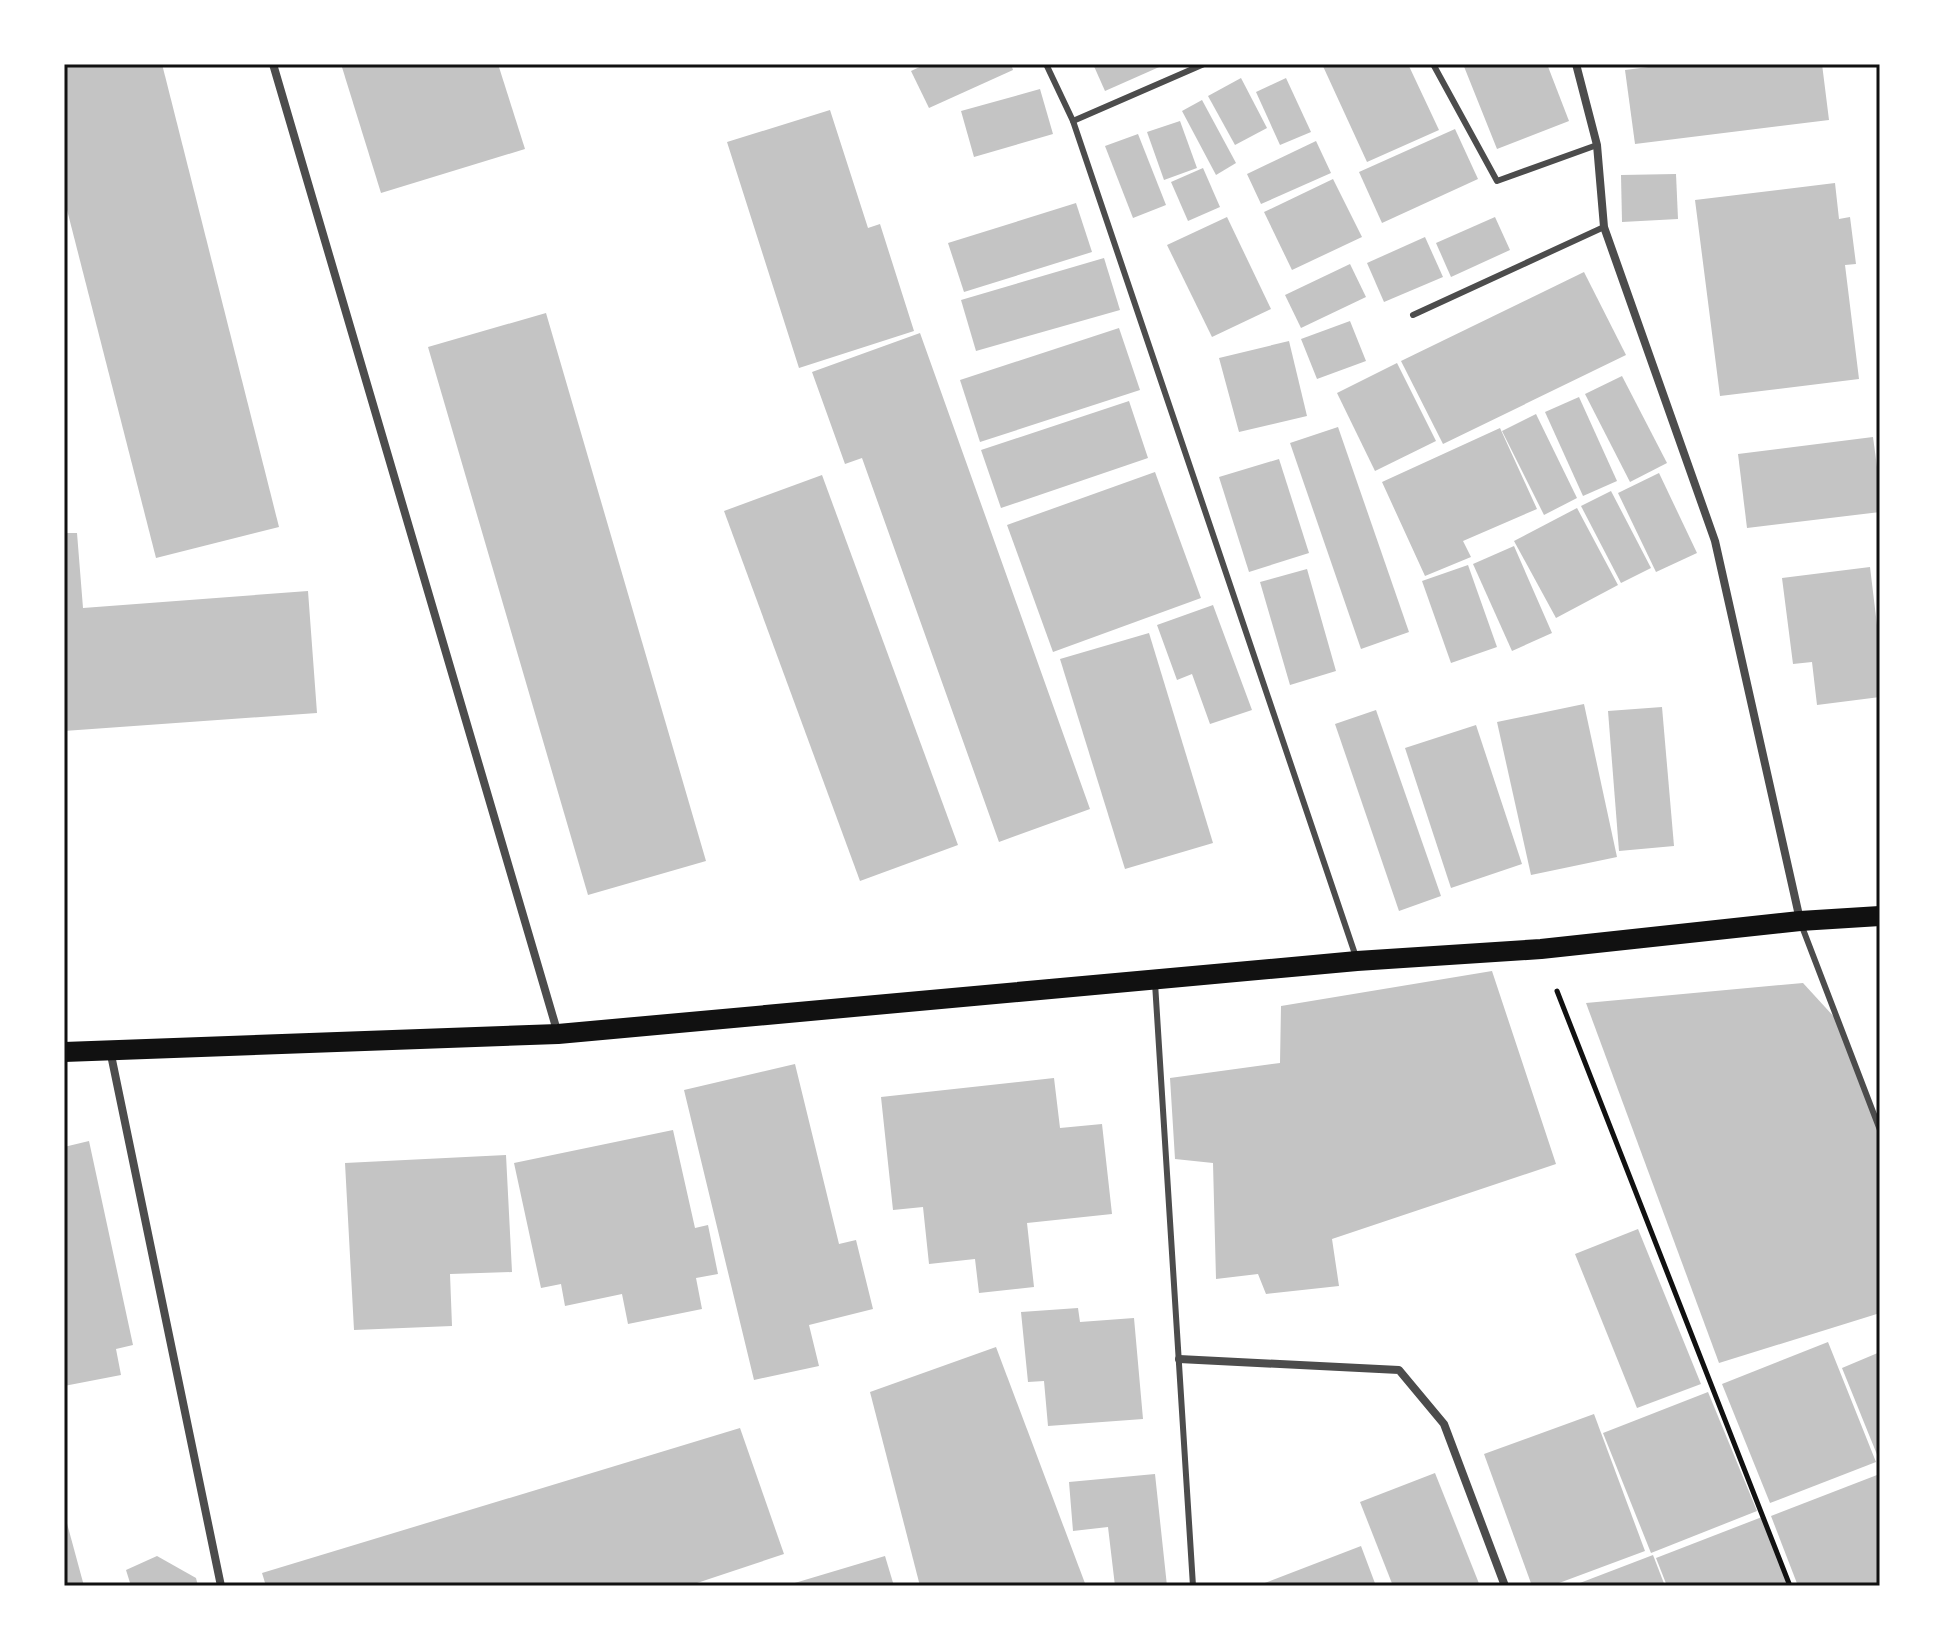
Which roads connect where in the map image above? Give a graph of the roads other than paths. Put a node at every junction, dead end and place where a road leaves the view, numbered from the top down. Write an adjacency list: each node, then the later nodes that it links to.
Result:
1 (273, 64): 14 (street)
2 (1046, 64): 6 (lane)
3 (1204, 64): 6 (lane)
4 (1433, 64): 7 (lane)
5 (1576, 64): 7 (street)
6 (1073, 121): 12 (lane)
7 (1597, 145): 8 (street)
8 (1604, 227): 9 (lane); 11 (street)
9 (1413, 315)
10 (1880, 916): 11 (main road)
11 (1800, 921): 12 (main road); 17 (lane)
12 (1357, 961): 13 (main road)
13 (1155, 978): 14 (main road); 18 (lane)
14 (558, 1034): 15 (main road)
15 (110, 1049): 16 (main road); 19 (street)
16 (64, 1052)
17 (1880, 1130)
18 (1179, 1359): 20 (lane); 21 (street)
19 (221, 1586)
20 (1193, 1586)
21 (1505, 1586)

